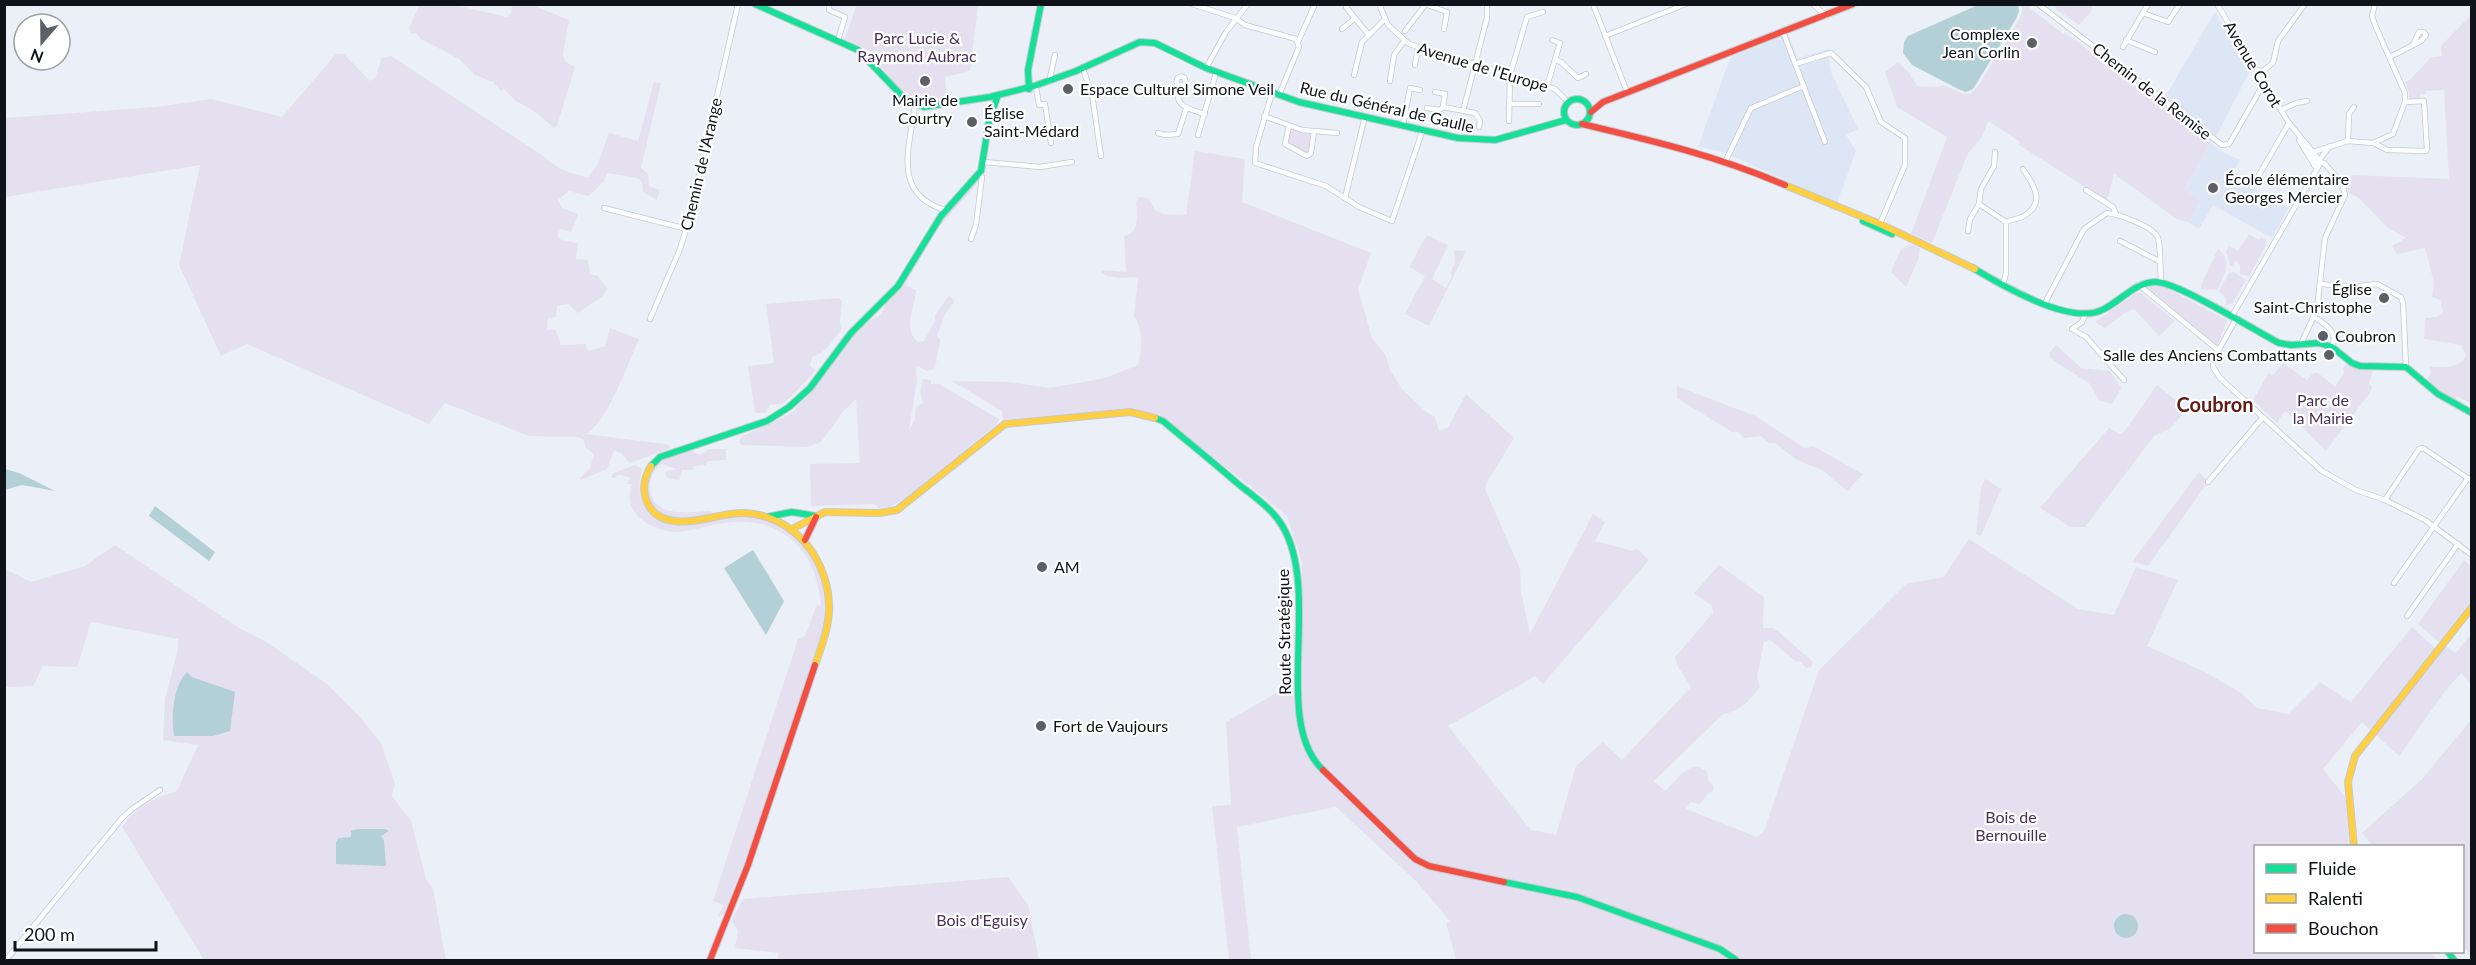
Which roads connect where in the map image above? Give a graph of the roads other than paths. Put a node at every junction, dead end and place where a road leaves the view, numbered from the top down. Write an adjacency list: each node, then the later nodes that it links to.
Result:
1 (738, 4): 135 (street, Chemin de l'Arange)
2 (755, 4): 27 (street)
3 (776, 4): 27 (street)
4 (830, 4): 38 (street)
5 (1041, 4): 68 (street)
6 (1192, 4): 25 (street)
7 (1220, 4): 25 (street)
8 (1248, 4): 30 (street)
9 (1379, 4): 31 (street, Avenue de l'Europe)
10 (1487, 4): 52 (street)
11 (1593, 4): 37 (street)
12 (1686, 4): 37 (street)
13 (1813, 4): 28 (street)
14 (1852, 4): 28 (street)
15 (2038, 4): 64 (street, Chemin de la Remise)
16 (2148, 4): 26 (street)
17 (2180, 4): 26 (street)
18 (2305, 4): 59 (street)
19 (2374, 4): 48 (street)
20 (1314, 5): 42 (street)
21 (1425, 5): 33 (street); 34 (street)
22 (2220, 5): 59 (street, Avenue Corot)
23 (1346, 7): 29 (street)
24 (1543, 12): 61 (street)
25 (1218, 13): 30 (street)
26 (2143, 13): 40 (street)
27 (777, 16): 38 (street)
28 (1826, 16): 35 (street)
29 (1354, 19): 32 (street); 36 (street)
30 (1236, 20): 42 (street); 55 (street)
31 (1384, 20): 36 (street); 41 (street, Avenue de l'Europe)
32 (1342, 29)
33 (1444, 29)
34 (1405, 31)
35 (1783, 32): 53 (street); 71 (street)
36 (1368, 34): 50 (street)
37 (1605, 36): 71 (street)
38 (838, 40): 80 (street)
39 (1552, 40): 51 (street)
40 (2126, 40): 44 (street); 46 (street)
41 (1404, 41): 45 (street, Avenue de l'Europe); 62 (street)
42 (1298, 42): 73 (street)
43 (2413, 45): 48 (street)
44 (2123, 47)
45 (1418, 48): 52 (street, Avenue de l'Europe); 54 (street)
46 (2156, 52)
47 (1055, 56): 63 (street)
48 (2390, 57): 79 (street)
49 (1349, 58): 50 (street)
50 (1357, 60): 60 (street)
51 (1555, 60): 58 (street); 66 (street)
52 (1474, 64): 61 (street, Avenue de l'Europe); 88 (street)
53 (1795, 64): 67 (street); 134 (street)
54 (1415, 65)
55 (1206, 68): 56 (street, Rue du Général de Gaulle); 57 (street, Rue du Général de Gaulle)
56 (1083, 69): 63 (street, Rue du Général de Gaulle); 117 (street)
57 (1216, 72): 72 (street, Rue du Général de Gaulle); 91 (street)
58 (1586, 74)
59 (2259, 74): 64 (street, Avenue Corot)
60 (1354, 75)
61 (1510, 75): 66 (street, Avenue de l'Europe); 81 (street)
62 (1390, 81)
63 (1049, 82): 68 (street, Rue du Général de Gaulle)
64 (2264, 83): 89 (street, Avenue Corot)
65 (1180, 85): 87 (street)
66 (1546, 86): 83 (street, Avenue de l'Europe)
67 (1803, 86): 111 (street); 118 (street)
68 (1032, 88): 74 (street, Rue du Général de Gaulle); 110 (street)
69 (1420, 90): 99 (street)
70 (1435, 92): 84 (street)
71 (1627, 92): 78 (street)
72 (1272, 93): 73 (street, Rue du Général de Gaulle); 92 (street)
73 (1279, 95): 93 (street, Rue du Général de Gaulle)
74 (997, 98): 75 (street, Rue du Général de Gaulle); 95 (street)
75 (987, 100): 80 (street, Rue du Général de Gaulle); 95 (street)
76 (2307, 100): 89 (street)
77 (1586, 102): 78 (street); 83 (street); 90 (street)
78 (1603, 102): 90 (street)
79 (2405, 102): 112 (street); 112 (street)
80 (915, 104): 131 (street)
81 (1509, 104): 82 (street); 96 (street)
82 (1539, 104)
83 (1566, 105): 94 (street); 100 (street, Rue du Général de Gaulle)
84 (1443, 107): 86 (street); 88 (street)
85 (2354, 107): 109 (street)
86 (1428, 108)
87 (1186, 109): 91 (street); 106 (street)
88 (1463, 111): 102 (street)
89 (2281, 111): 97 (street, Avenue Corot)
90 (1591, 113): 98 (street); 103 (street)
91 (1204, 114): 108 (street)
92 (1264, 116): 101 (street); 128 (street)
93 (1365, 116): 99 (street, Rue du Général de Gaulle); 128 (street)
94 (1566, 120): 98 (street); 100 (street, Rue du Général de Gaulle)
95 (989, 121): 120 (street)
96 (1509, 121)
97 (2289, 123): 114 (street, Avenue Corot); 116 (street, Avenue Corot); 126 (street)
98 (1582, 124): 103 (street)
99 (1403, 125): 104 (street, Rue du Général de Gaulle)
100 (1542, 125): 104 (street, Rue du Général de Gaulle)
101 (1289, 126): 105 (street); 105 (street)
102 (1479, 127)
103 (1603, 128): 118 (street)
104 (1423, 129): 128 (street)
105 (1314, 132): 107 (street)
106 (1158, 133)
107 (1337, 133)
108 (1198, 135)
109 (2348, 141): 112 (street); 113 (street)
110 (1051, 142)
111 (1825, 142)
112 (2373, 143)
113 (2330, 146): 116 (street); 119 (street)
114 (2304, 149): 119 (street); 122 (street, Avenue Corot)
115 (1995, 152): 129 (street)
116 (2313, 152): 119 (street, Avenue Corot)
117 (1101, 156)
118 (1727, 158): 134 (street)
119 (2320, 161): 122 (street); 125 (street); 142 (street)
120 (984, 162): 121 (street); 124 (street)
121 (1072, 162)
122 (2314, 165): 125 (street)
123 (2024, 169): 133 (street)
124 (980, 172): 131 (street); 137 (street)
125 (2313, 175): 147 (street)
126 (2252, 187)
127 (2086, 190): 132 (street)
128 (1345, 198)
129 (1979, 204): 133 (street); 136 (street)
130 (604, 208): 135 (street)
131 (945, 210): 160 (street)
132 (2116, 214): 139 (street); 144 (street)
133 (2006, 222): 140 (street)
134 (1879, 226): 140 (street)
135 (687, 229): 148 (street, Chemin de l'Arange)
136 (1968, 231)
137 (971, 239)
138 (2120, 241): 139 (street)
139 (2159, 261): 141 (street)
140 (2003, 282): 144 (street)
141 (2161, 282): 143 (street); 147 (street)
142 (2321, 284): 146 (street); 152 (street)
143 (2139, 285): 145 (street); 151 (street)
144 (2045, 303): 145 (street)
145 (2085, 315): 153 (street)
146 (2314, 316): 149 (street); 150 (street)
147 (2234, 317): 149 (street); 151 (street)
148 (650, 319)
149 (2301, 344): 150 (street)
150 (2332, 347): 152 (street)
151 (2218, 350): 155 (street)
152 (2406, 367): 154 (street)
153 (2124, 380)
154 (2472, 413)
155 (2263, 417): 157 (street); 158 (street)
156 (2470, 479): 158 (street); 162 (street)
157 (2208, 482)
158 (2385, 500): 162 (street)
159 (816, 516): 160 (street); 161 (street, Route Stratégique); 164 (street); 174 (street, Route Stratégique)
160 (767, 517): 163 (street)
161 (806, 523): 163 (street, Route Stratégique); 164 (street)
162 (2435, 527): 165 (street); 167 (street)
163 (792, 529): 164 (street)
164 (802, 538): 173 (street)
165 (2458, 544): 166 (street); 169 (street)
166 (2472, 555)
167 (2394, 583)
168 (2472, 607): 171 (street)
169 (2408, 616)
170 (160, 790): 172 (street)
171 (2354, 845)
172 (6, 960)
173 (710, 960)
174 (1736, 960)

